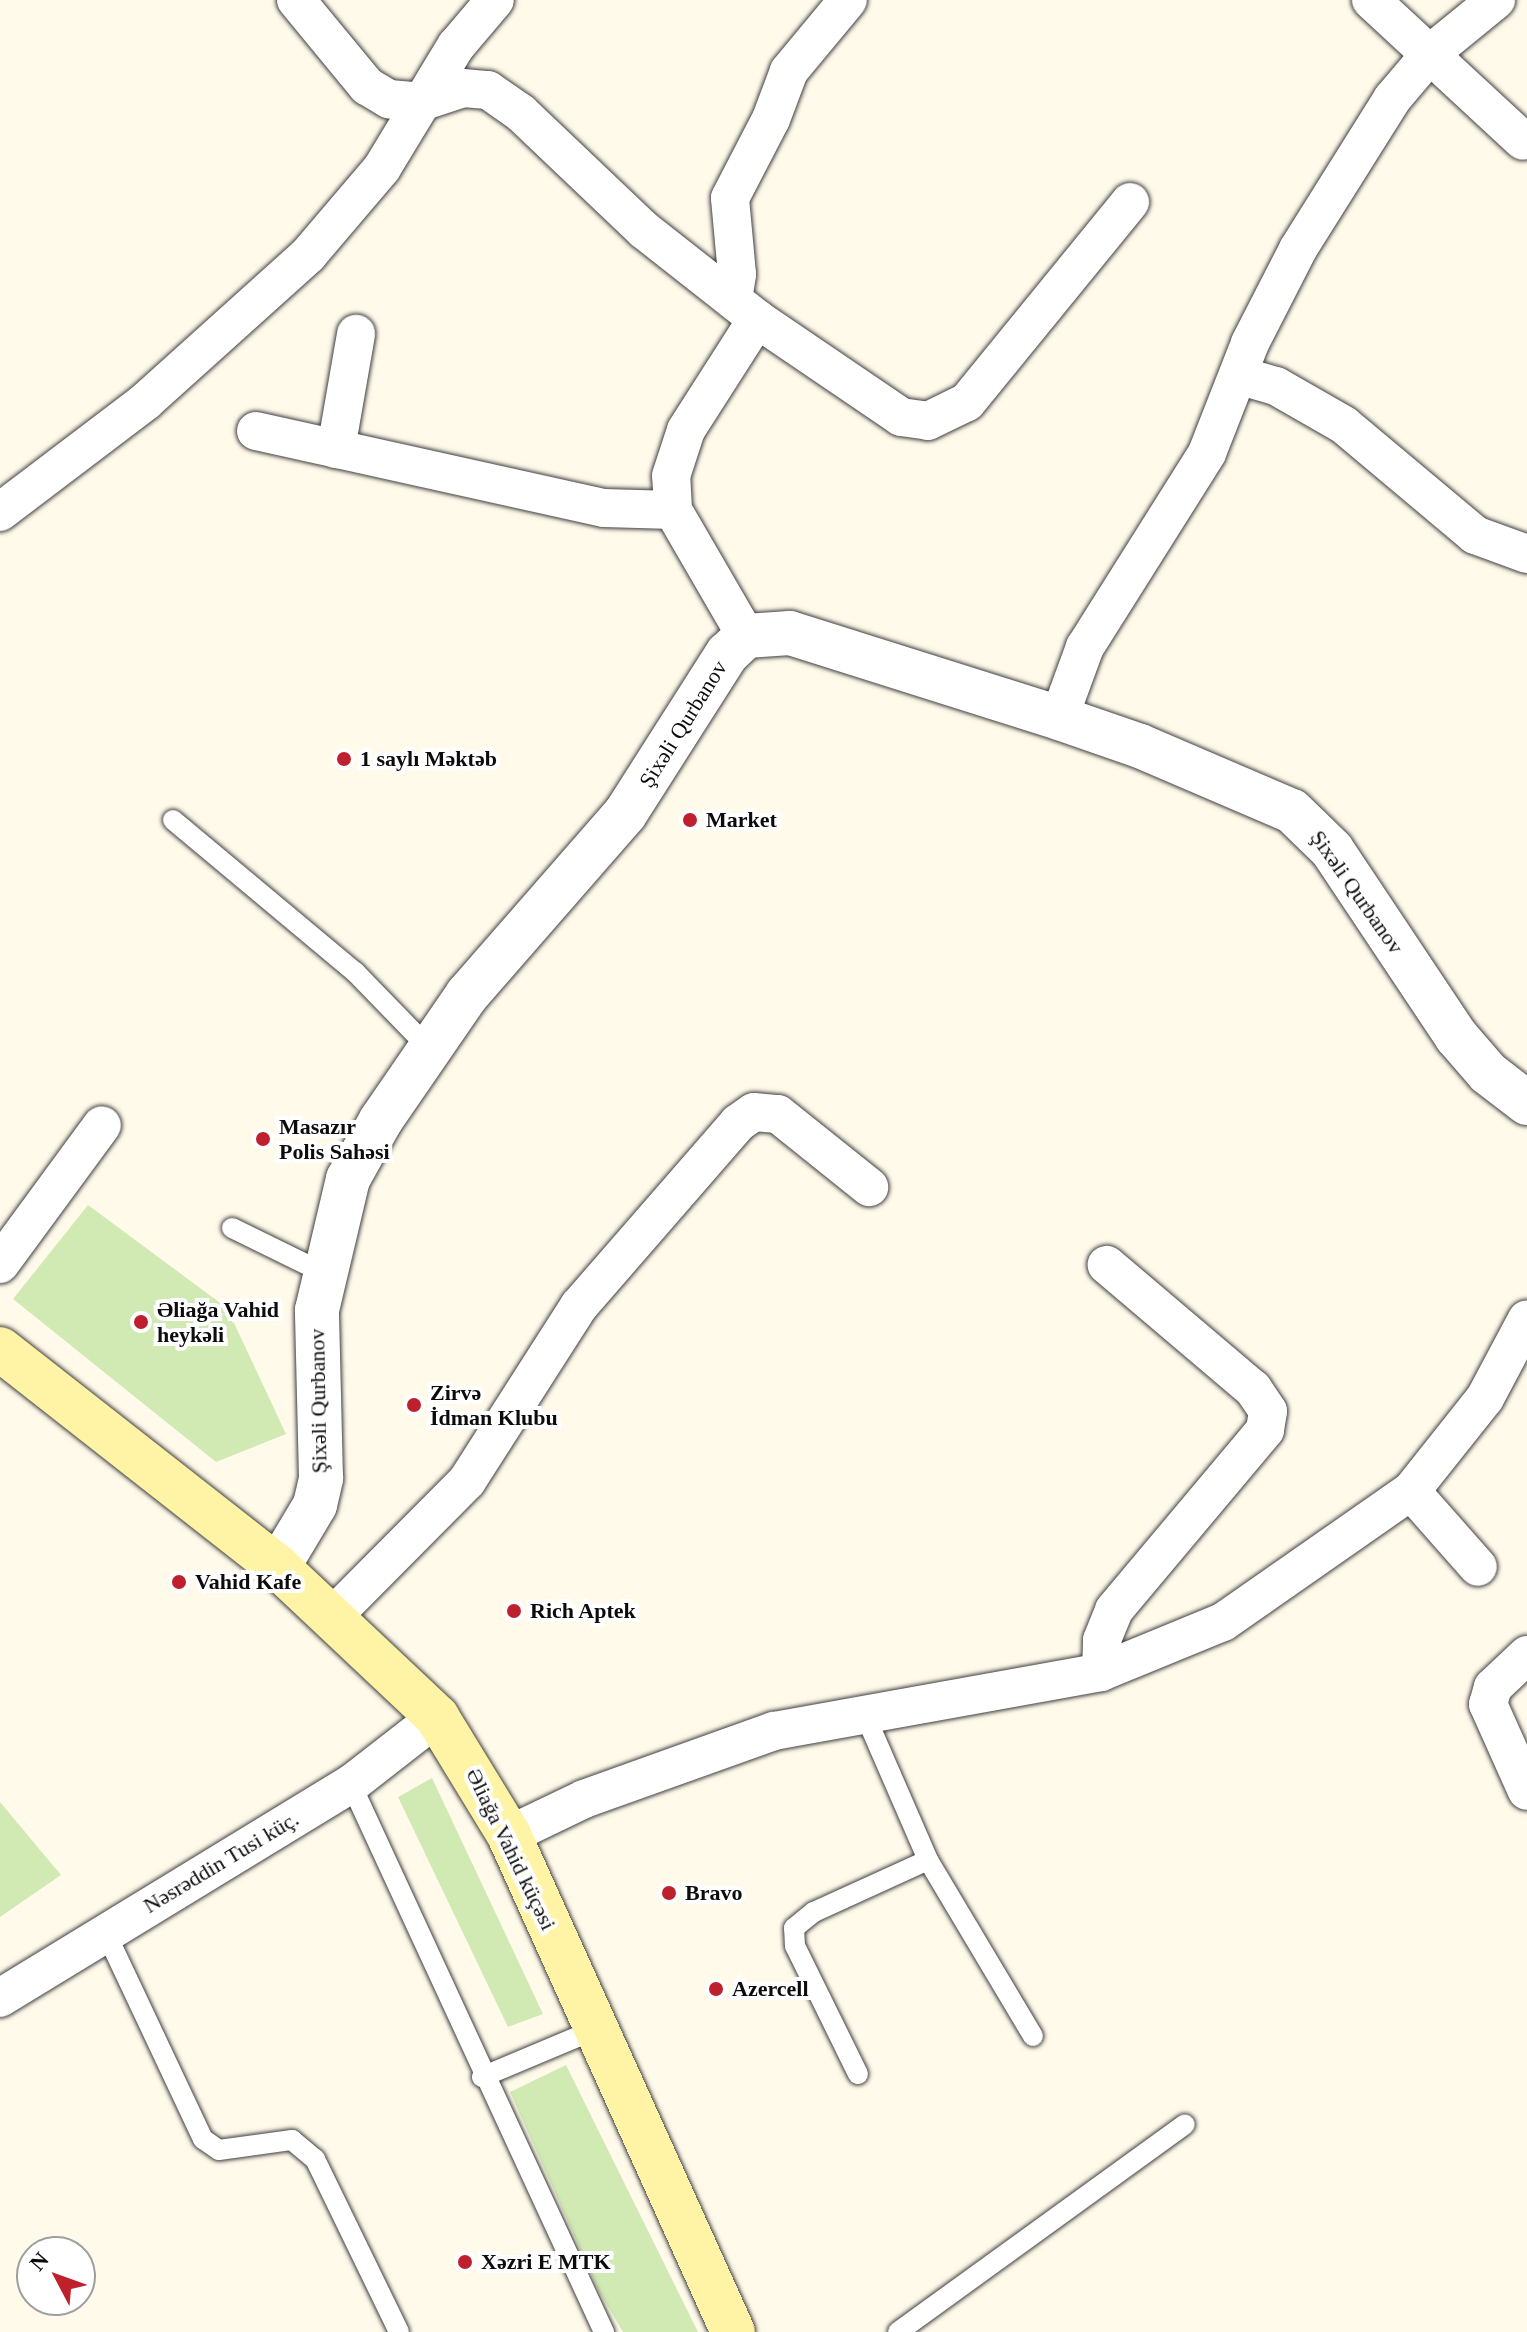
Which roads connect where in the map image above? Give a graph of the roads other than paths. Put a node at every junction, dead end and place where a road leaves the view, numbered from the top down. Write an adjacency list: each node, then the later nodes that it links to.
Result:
1 (296, 0): 7 (street)
2 (495, 0): 7 (street)
3 (848, 0): 10 (street)
4 (1371, 0): 6 (street)
5 (1496, 0): 6 (street)
6 (1431, 53): 8 (street); 12 (street)
7 (421, 102): 10 (street); 16 (street)
8 (1523, 141)
9 (1130, 202): 10 (street)
10 (745, 310): 15 (street)
11 (356, 334): 14 (street)
12 (1241, 376): 17 (street); 19 (street)
13 (256, 431): 14 (street)
14 (336, 449): 15 (street)
15 (673, 510): 18 (street)
16 (0, 512)
17 (1527, 554)
18 (746, 636): 19 (street, Şixəli Qurbanov); 21 (street, Şixəli Qurbanov)
19 (1059, 718): 22 (street, Şixəli Qurbanov)
20 (173, 820): 21 (lane)
21 (429, 1048): 28 (street, Şixəli Qurbanov)
22 (1527, 1103)
23 (102, 1125): 26 (street)
24 (869, 1187): 34 (street)
25 (232, 1228): 28 (lane)
26 (0, 1264)
27 (1107, 1265): 36 (street)
28 (324, 1273): 32 (street, Şixəli Qurbanov)
29 (1527, 1319): 31 (street)
30 (0, 1349): 32 (main road, Əliağa Vahid küçəsi)
31 (1411, 1491): 33 (street); 36 (street)
32 (278, 1567): 34 (main road, Əliağa Vahid küçəsi)
33 (1478, 1567)
34 (334, 1615): 38 (main road, Əliağa Vahid küçəsi)
35 (1527, 1655): 40 (street)
36 (1101, 1672): 37 (street)
37 (865, 1715): 41 (street); 42 (lane)
38 (437, 1717): 39 (street, Nəsrəddin Tusi küç.); 41 (main road, Əliağa Vahid küçəsi)
39 (351, 1784): 43 (street, Nəsrəddin Tusi küç.); 48 (lane)
40 (1527, 1791)
41 (509, 1835): 45 (main road, Əliağa Vahid küçəsi)
42 (928, 1860): 46 (lane); 47 (lane)
43 (105, 1931): 44 (street, Nəsrəddin Tusi küç.); 50 (lane)
44 (0, 1998)
45 (596, 2029): 48 (lane); 52 (main road, Əliağa Vahid küçəsi)
46 (1033, 2036)
47 (858, 2074)
48 (482, 2077): 51 (lane)
49 (1185, 2124): 53 (lane)
50 (399, 2332)
51 (604, 2332)
52 (733, 2332)
53 (898, 2332)

